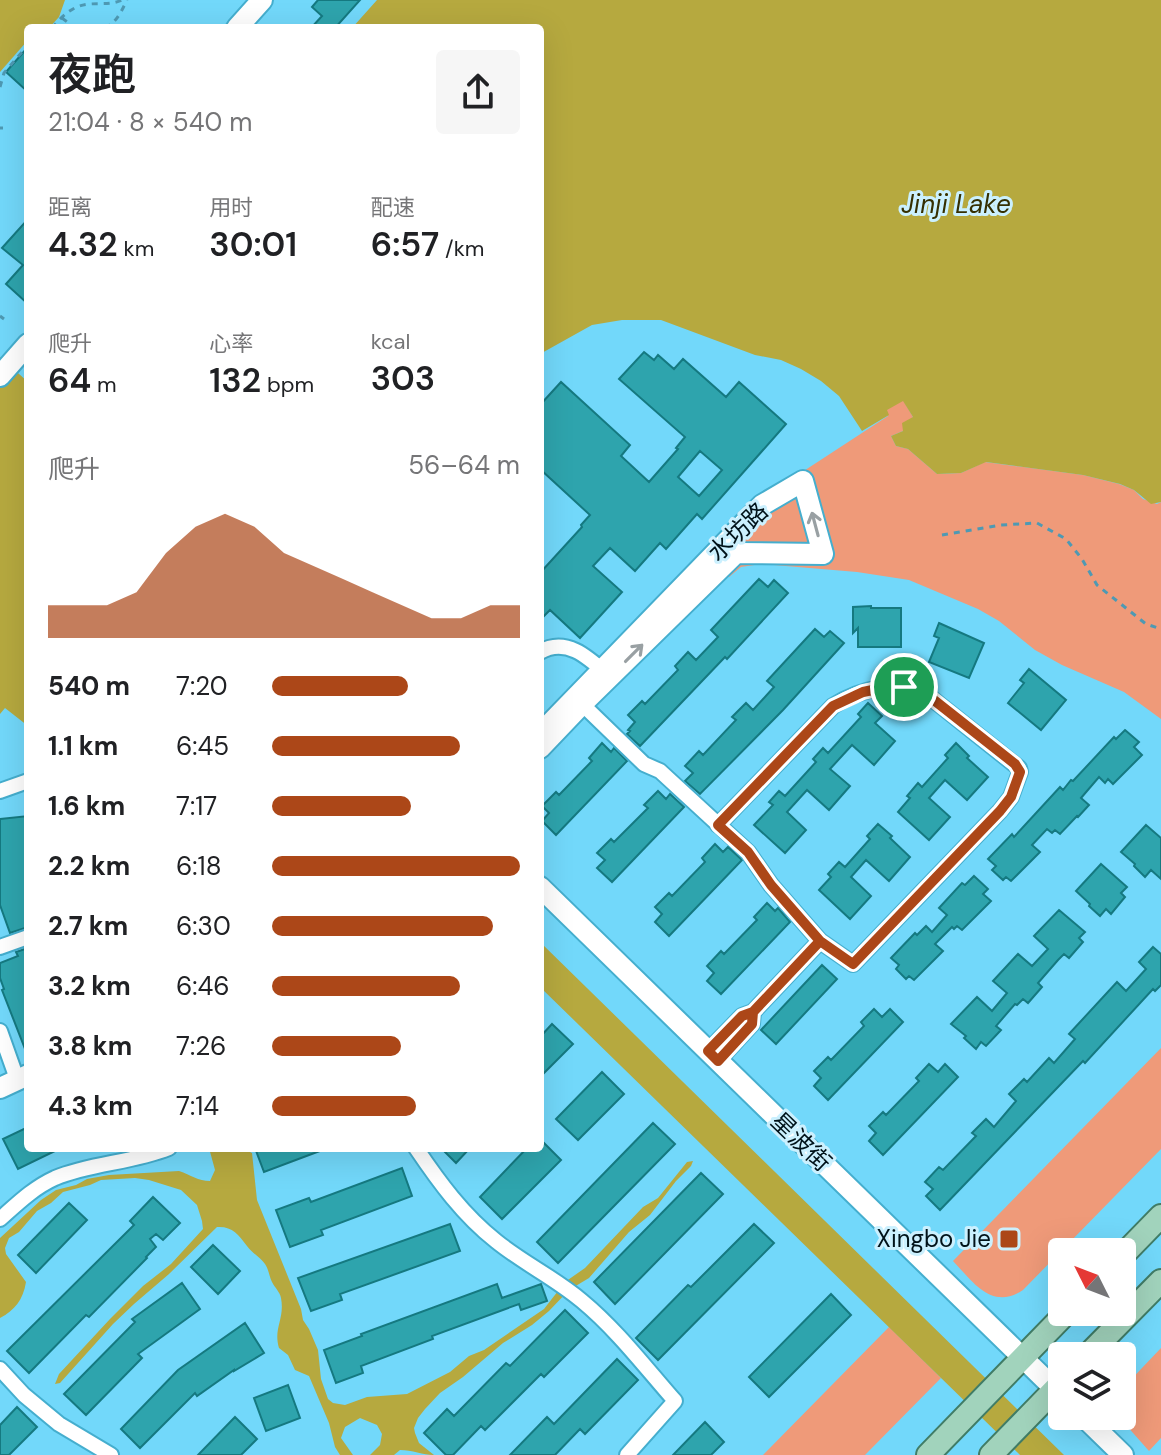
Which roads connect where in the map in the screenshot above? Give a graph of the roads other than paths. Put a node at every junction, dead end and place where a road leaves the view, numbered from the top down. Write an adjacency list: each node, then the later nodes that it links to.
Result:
1 (262, 0): 2 (street)
2 (241, 24)
3 (24, 349): 4 (street)
4 (0, 376)
5 (544, 649): 6 (street)
6 (606, 673): 6 (street, 水坊路, one-way to 6); 7 (street, 水坊路); 8 (street, 水坊路)
7 (582, 704): 9 (street, 水坊路); 12 (street)
8 (544, 730)
9 (544, 744)
10 (24, 782): 11 (street)
11 (0, 791)
12 (718, 825): 15 (street); 15 (street)
13 (544, 891): 18 (street, 星波街)
14 (24, 938): 16 (street)
15 (820, 941): 18 (street)
16 (0, 947)
17 (0, 1031): 19 (street)
18 (713, 1056): 28 (street, 星波街)
19 (14, 1075)
20 (159, 1152): 23 (street)
21 (419, 1152): 35 (street)
22 (1161, 1216): 24 (main road)
23 (0, 1219)
24 (1136, 1242)
25 (1161, 1281): 27 (main road)
26 (1053, 1326): 28 (main road)
27 (1101, 1342)
28 (1023, 1357): 30 (street, 星波街); 36 (main road)
29 (0, 1369): 34 (street)
30 (1048, 1379)
31 (1048, 1399): 33 (main road)
32 (1097, 1430): 37 (street)
33 (992, 1453)
34 (111, 1455)
35 (627, 1455)
36 (928, 1455)
37 (1123, 1455)

